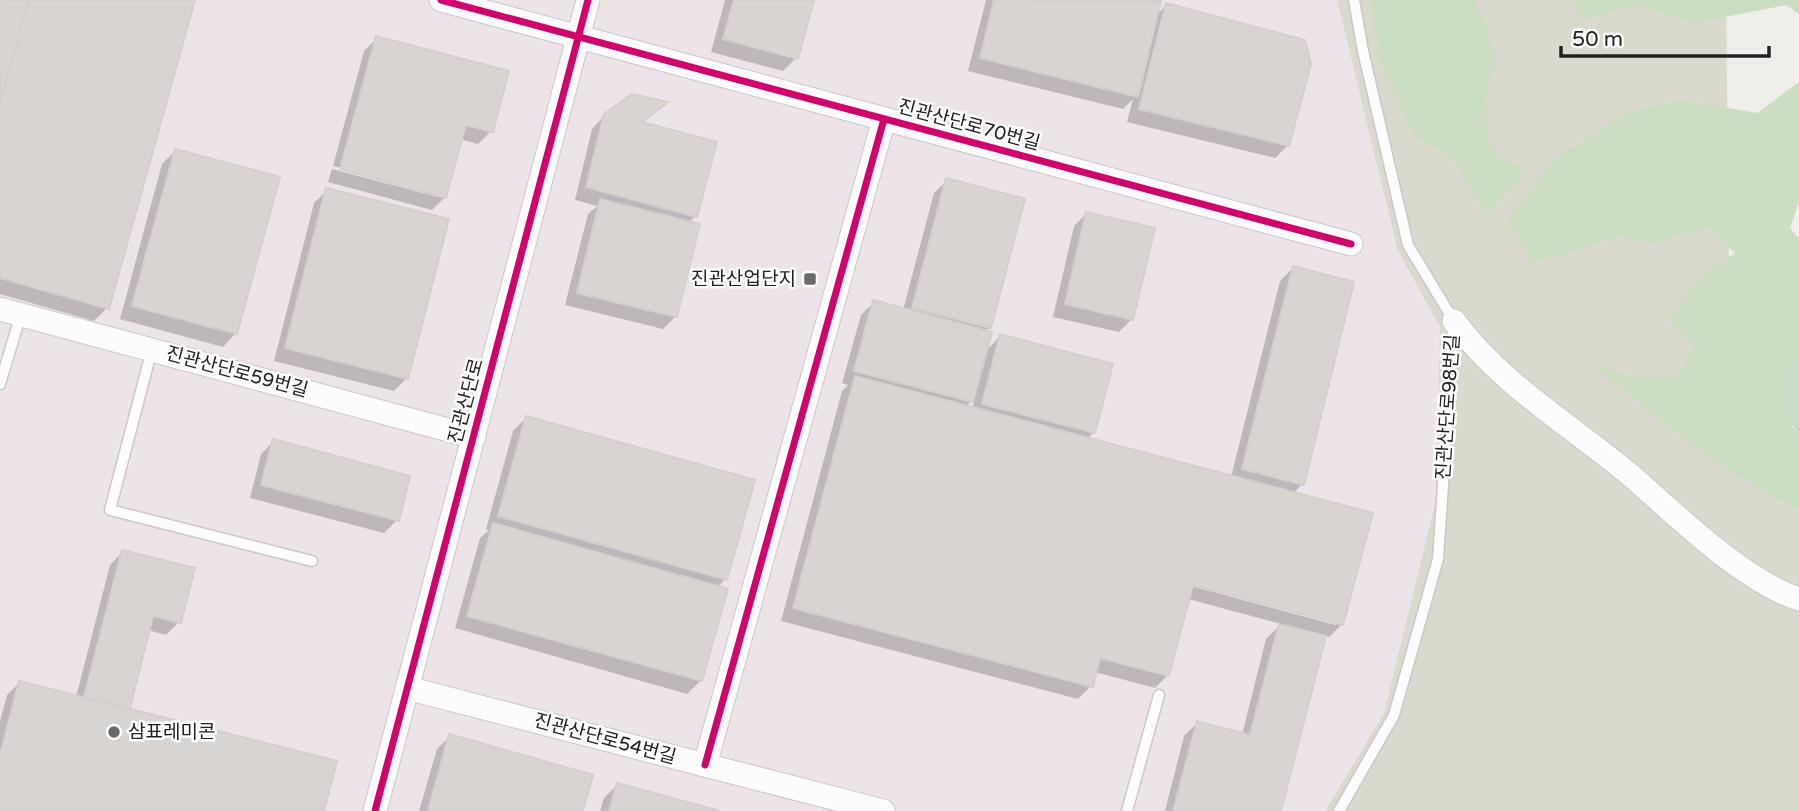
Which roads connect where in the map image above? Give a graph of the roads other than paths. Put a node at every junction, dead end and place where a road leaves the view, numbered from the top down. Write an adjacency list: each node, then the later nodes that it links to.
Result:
1 (441, 0): 4 (street)
2 (588, 0): 4 (street, 진관산단로)
3 (1354, 0): 8 (lane, 진관산단로98번길)
4 (579, 37): 5 (street, 진관산단로70번길); 11 (street, 진관산단로)
5 (884, 119): 6 (street, 진관산단로70번길); 16 (street)
6 (1351, 244)
7 (10, 311): 9 (street, 진관산단로59번길); 10 (lane)
8 (1454, 321): 13 (street); 20 (lane, 진관산단로98번길)
9 (152, 349): 11 (street, 진관산단로59번길); 12 (lane)
10 (0, 384)
11 (474, 437): 14 (street, 진관산단로)
12 (312, 561)
13 (1799, 599)
14 (408, 688): 16 (street, 진관산단로54번길); 17 (street, 진관산단로)
15 (1159, 695): 19 (lane)
16 (705, 765): 18 (street, 진관산단로54번길)
17 (375, 811)
18 (883, 811)
19 (1127, 811)
20 (1339, 811)

